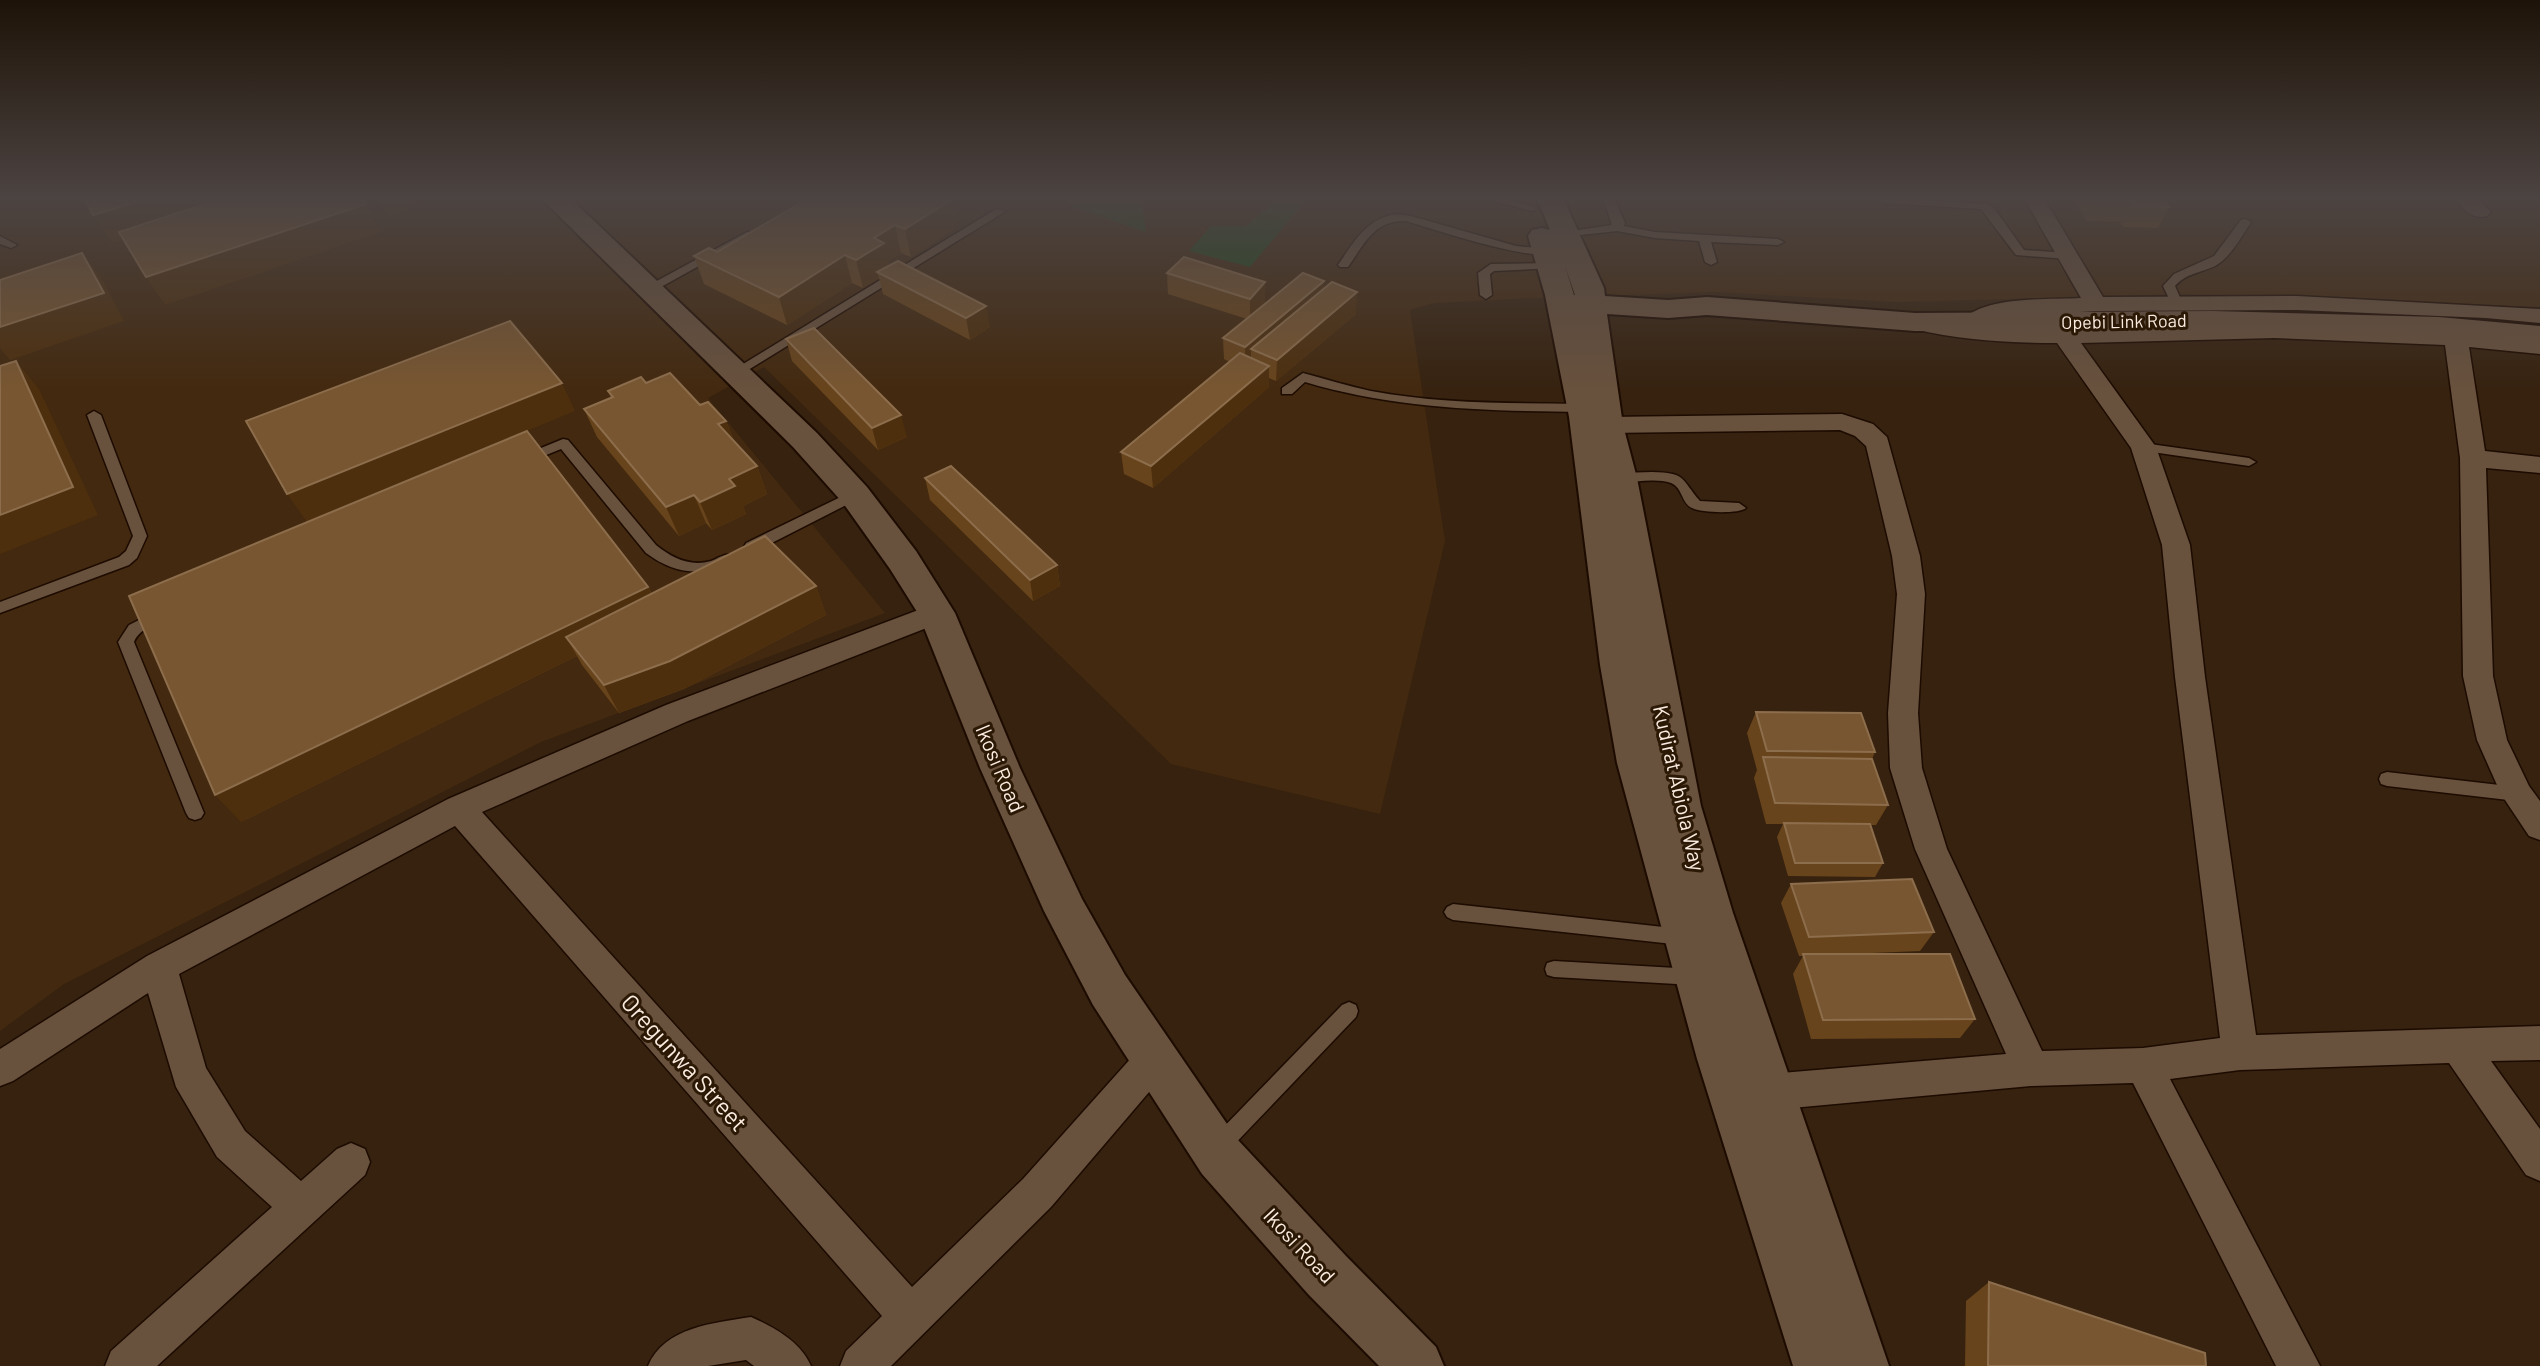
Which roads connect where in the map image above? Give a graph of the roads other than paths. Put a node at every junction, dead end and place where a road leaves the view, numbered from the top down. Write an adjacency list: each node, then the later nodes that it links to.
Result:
1 (620, 262): 12 (main road, Ikosi Road)
2 (699, 262): 12 (lane)
3 (917, 262): 23 (lane)
4 (1346, 262): 10 (lane)
5 (1539, 262): 11 (lane)
6 (1560, 262): 11 (main road, Kudirat Abiola Way)
7 (1581, 262): 11 (lane)
8 (2071, 262): 14 (street)
9 (2213, 262): 15 (lane)
10 (1344, 265)
11 (1566, 276): 13 (lane); 17 (main road, Opebi Link Road); 26 (main road, Kudirat Abiola Way)
12 (648, 289): 23 (main road, Ikosi Road)
13 (1486, 295)
14 (2096, 304): 15 (street); 18 (street)
15 (2177, 304): 16 (street)
16 (2540, 316)
17 (1915, 322): 18 (main road, Opebi Link Road); 19 (street)
18 (1972, 323): 19 (main road, Opebi Link Road)
19 (2067, 329): 20 (main road, Opebi Link Road); 21 (street); 27 (street)
20 (2540, 335)
21 (2456, 338): 22 (street); 28 (street)
22 (2540, 347)
23 (736, 372): 33 (main road, Ikosi Road)
24 (1287, 391): 26 (lane)
25 (94, 415): 35 (lane)
26 (1594, 416): 32 (main road, Kudirat Abiola Way); 44 (main road, Kudirat Abiola Way); 55 (street)
27 (2143, 447): 29 (lane); 51 (street)
28 (2473, 458): 31 (street); 39 (street)
29 (2249, 462)
30 (514, 465): 33 (lane)
31 (2540, 465)
32 (1620, 478): 34 (lane); 56 (main road, Kudirat Abiola Way)
33 (855, 495): 37 (main road, Ikosi Road)
34 (1739, 508)
35 (0, 608)
36 (172, 610): 41 (lane)
37 (937, 613): 40 (street); 52 (main road, Ikosi Road)
38 (2387, 779): 39 (lane)
39 (2517, 794): 42 (street)
40 (459, 808): 45 (street); 61 (street, Oregunwa Street)
41 (195, 813)
42 (2540, 827)
43 (1453, 912): 44 (lane)
44 (1684, 937): 47 (main road, Kudirat Abiola Way)
45 (159, 967): 54 (street); 60 (street)
46 (1554, 969): 47 (lane)
47 (1696, 977): 67 (main road, Kudirat Abiola Way)
48 (1349, 1011): 57 (lane)
49 (2540, 1043): 50 (street)
50 (2459, 1046): 51 (street); 59 (street)
51 (2240, 1053): 53 (street)
52 (1154, 1059): 57 (main road, Ikosi Road); 61 (street)
53 (2143, 1065): 55 (street); 69 (street)
54 (0, 1069)
55 (2031, 1069): 56 (street)
56 (1770, 1092): 68 (main road, Kudirat Abiola Way)
57 (1215, 1150): 66 (main road, Ikosi Road)
58 (351, 1162): 60 (street)
59 (2540, 1162)
60 (301, 1208): 62 (street)
61 (910, 1316): 65 (street)
62 (126, 1366)
63 (669, 1366): 64 (street)
64 (790, 1366)
65 (861, 1366)
66 (1417, 1366)
67 (1820, 1366)
68 (1863, 1366)
69 (2300, 1366)

